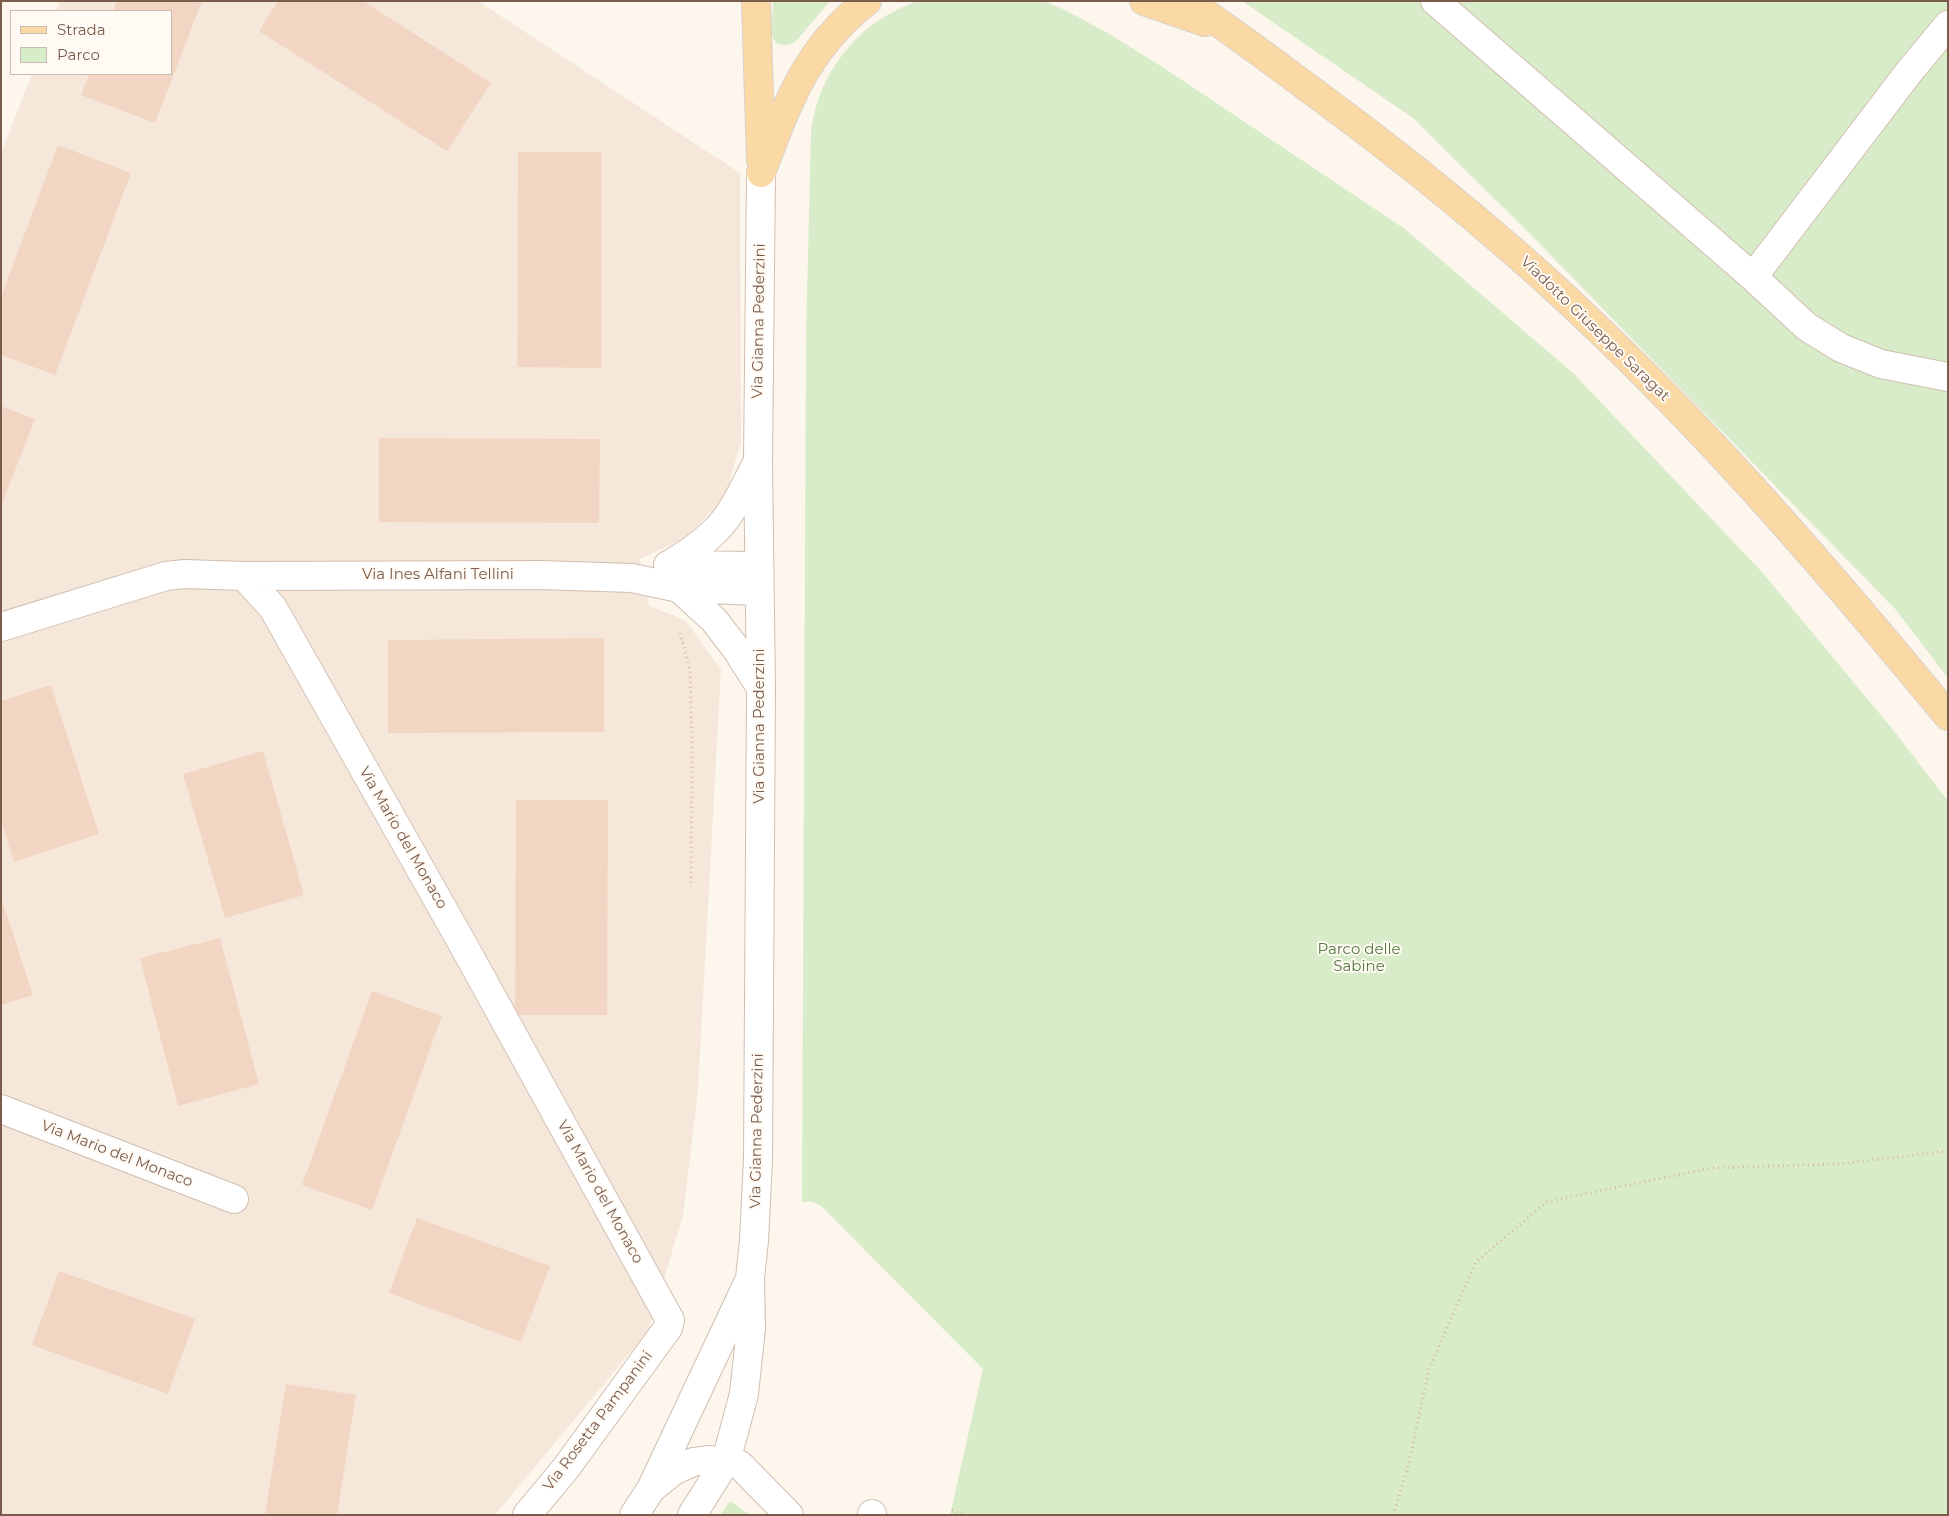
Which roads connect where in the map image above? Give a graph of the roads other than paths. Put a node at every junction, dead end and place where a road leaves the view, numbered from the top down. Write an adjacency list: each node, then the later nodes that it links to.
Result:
1 (756, 1): 8 (main road)
2 (867, 1): 8 (main road)
3 (1144, 1): 7 (main road)
4 (1435, 1): 9 (street)
5 (1203, 5): 7 (main road, Viadotto Giuseppe Saragat)
6 (1948, 25): 9 (street)
7 (1230, 31): 17 (main road, Viadotto Giuseppe Saragat)
8 (761, 173): 11 (street, Via Gianna Pederzini)
9 (1753, 277): 10 (street)
10 (1948, 377)
11 (758, 462): 13 (street); 14 (street, Via Gianna Pederzini)
12 (244, 576): 13 (street, Via Ines Alfani Tellini); 15 (street); 21 (street, Via Mario del Monaco)
13 (674, 576): 14 (street, Via Ines Alfani Tellini); 16 (street)
14 (759, 578): 16 (street, Via Gianna Pederzini)
15 (1, 627)
16 (760, 688): 20 (street, Via Gianna Pederzini)
17 (1948, 716)
18 (1, 1109): 19 (street, Via Mario del Monaco)
19 (234, 1199)
20 (750, 1278): 22 (street, Via Gianna Pederzini); 23 (street, Via Gianna Pederzini)
21 (668, 1328): 24 (street, Via Rosetta Pampanini)
22 (726, 1461): 23 (street); 26 (street, Via Gianna Pederzini); 27 (street)
23 (651, 1489): 25 (street, Via Gianna Pederzini)
24 (527, 1515)
25 (634, 1515)
26 (692, 1515)
27 (789, 1515)

